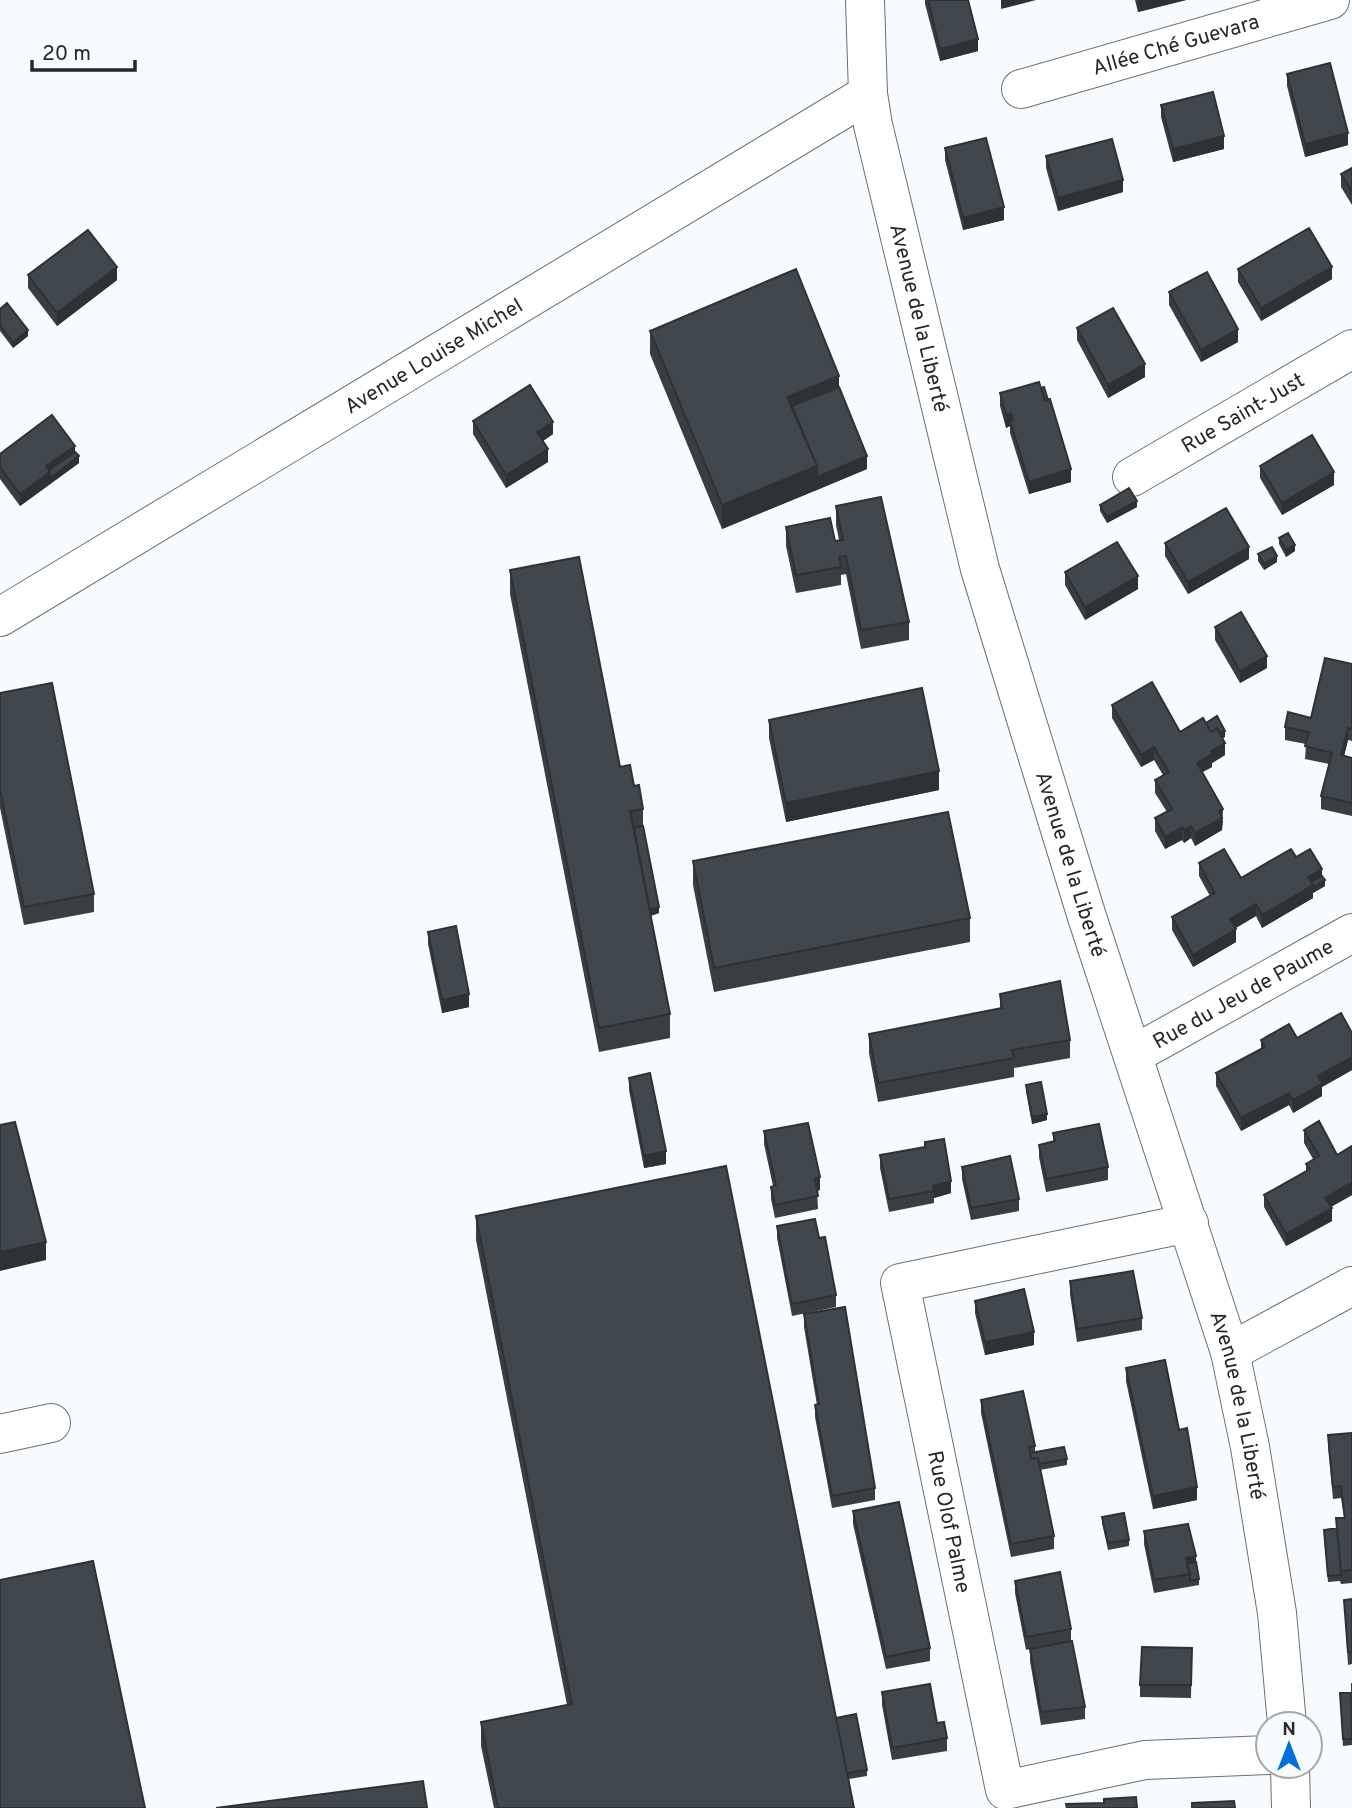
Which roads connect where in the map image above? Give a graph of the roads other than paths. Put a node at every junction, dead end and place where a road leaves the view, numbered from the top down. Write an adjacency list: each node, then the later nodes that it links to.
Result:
1 (865, 0): 4 (street, Avenue de la Liberté)
2 (1330, 0): 3 (street, Allée Ché Guevara)
3 (1021, 89)
4 (868, 94): 7 (street, Avenue Louise Michel); 9 (street, Avenue de la Liberté)
5 (1352, 349): 6 (street, Rue Saint-Just)
6 (1132, 477)
7 (0, 617)
8 (1352, 933): 9 (street, Rue du Jeu de Paume)
9 (1133, 1055): 10 (street, Avenue de la Liberté)
10 (1189, 1223): 12 (street, Avenue de la Liberté); 16 (street, Rue Olof Palme)
11 (1352, 1286): 12 (street)
12 (1230, 1352): 15 (street, Avenue de la Liberté)
13 (51, 1423): 14 (street)
14 (0, 1434)
15 (1286, 1710)
16 (1254, 1756)
17 (1290, 1780): 18 (street)
18 (1291, 1808)

